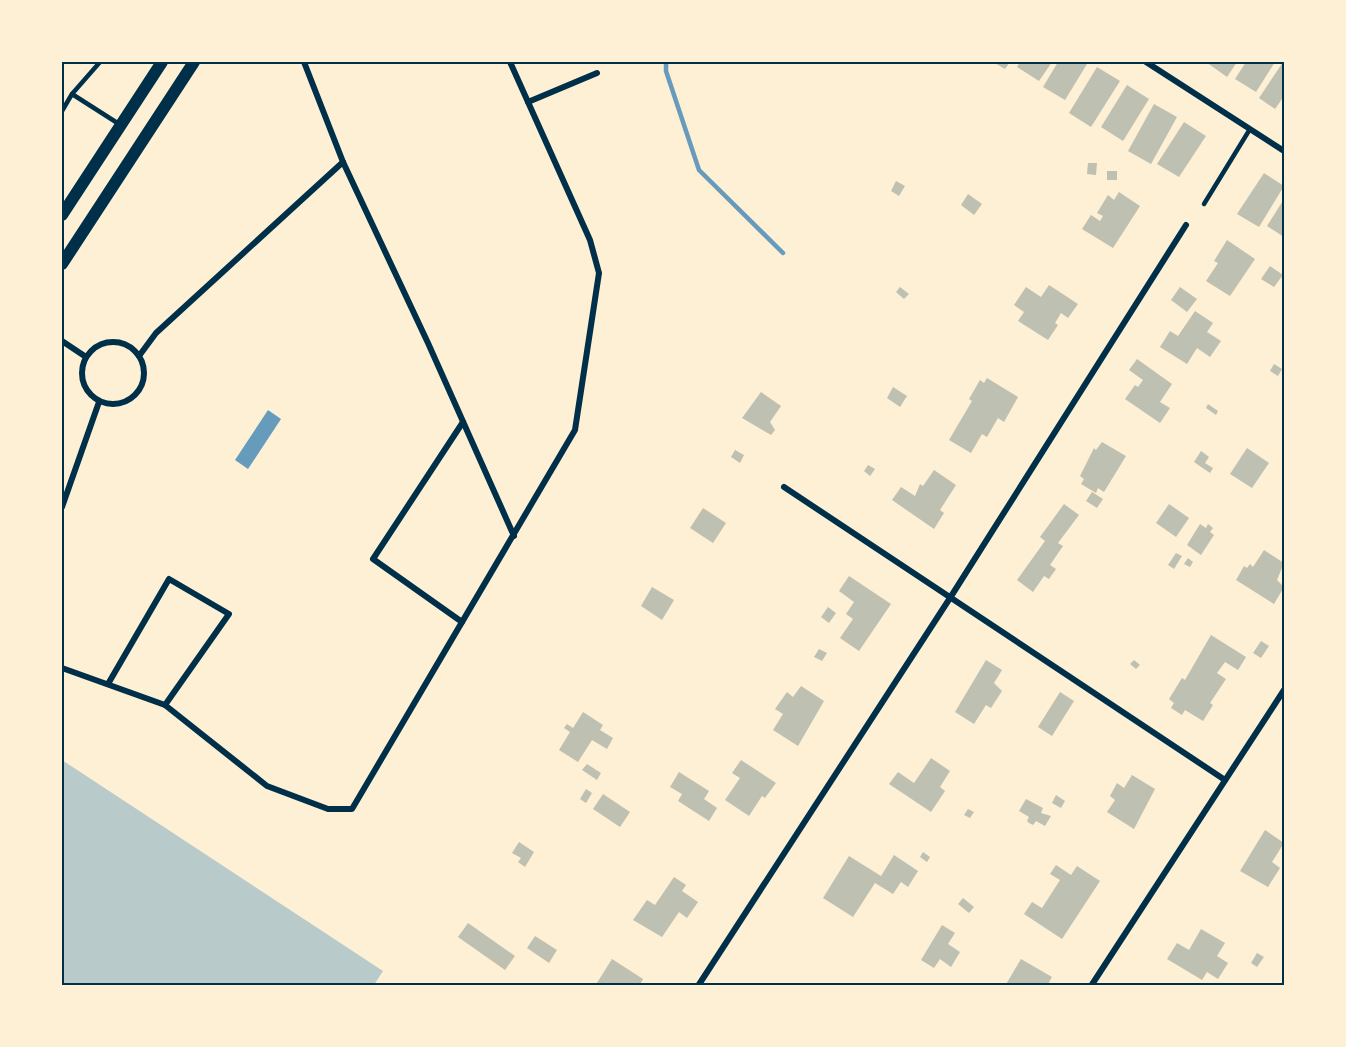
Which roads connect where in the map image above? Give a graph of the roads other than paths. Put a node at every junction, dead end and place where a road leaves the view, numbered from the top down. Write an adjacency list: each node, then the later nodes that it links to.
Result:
1 (100, 62): 8 (lane)
2 (162, 62): 11 (main road)
3 (194, 62): 18 (main road)
4 (304, 62): 14 (street)
5 (510, 62): 9 (street)
6 (1146, 62): 12 (street)
7 (597, 73): 9 (street)
8 (72, 94): 10 (lane); 11 (lane)
9 (528, 102): 26 (street)
10 (62, 111)
11 (121, 125): 16 (main road)
12 (1250, 129): 13 (street); 15 (lane)
13 (1284, 151)
14 (343, 162): 20 (street); 23 (street)
15 (1204, 204)
16 (62, 215)
17 (1186, 225): 27 (street)
18 (62, 264)
19 (62, 341): 21 (street)
20 (139, 356): 21 (street); 22 (street)
21 (86, 357): 22 (street)
22 (99, 402): 25 (street)
23 (463, 422): 26 (street); 28 (street)
24 (784, 487): 27 (street)
25 (62, 507)
26 (514, 536): 28 (street)
27 (950, 598): 33 (street); 34 (street)
28 (462, 622): 32 (street)
29 (62, 668): 30 (street)
30 (108, 684): 32 (street); 32 (street)
31 (1284, 690): 33 (street)
32 (165, 705)
33 (1226, 780): 35 (street)
34 (698, 986)
35 (1091, 986)

